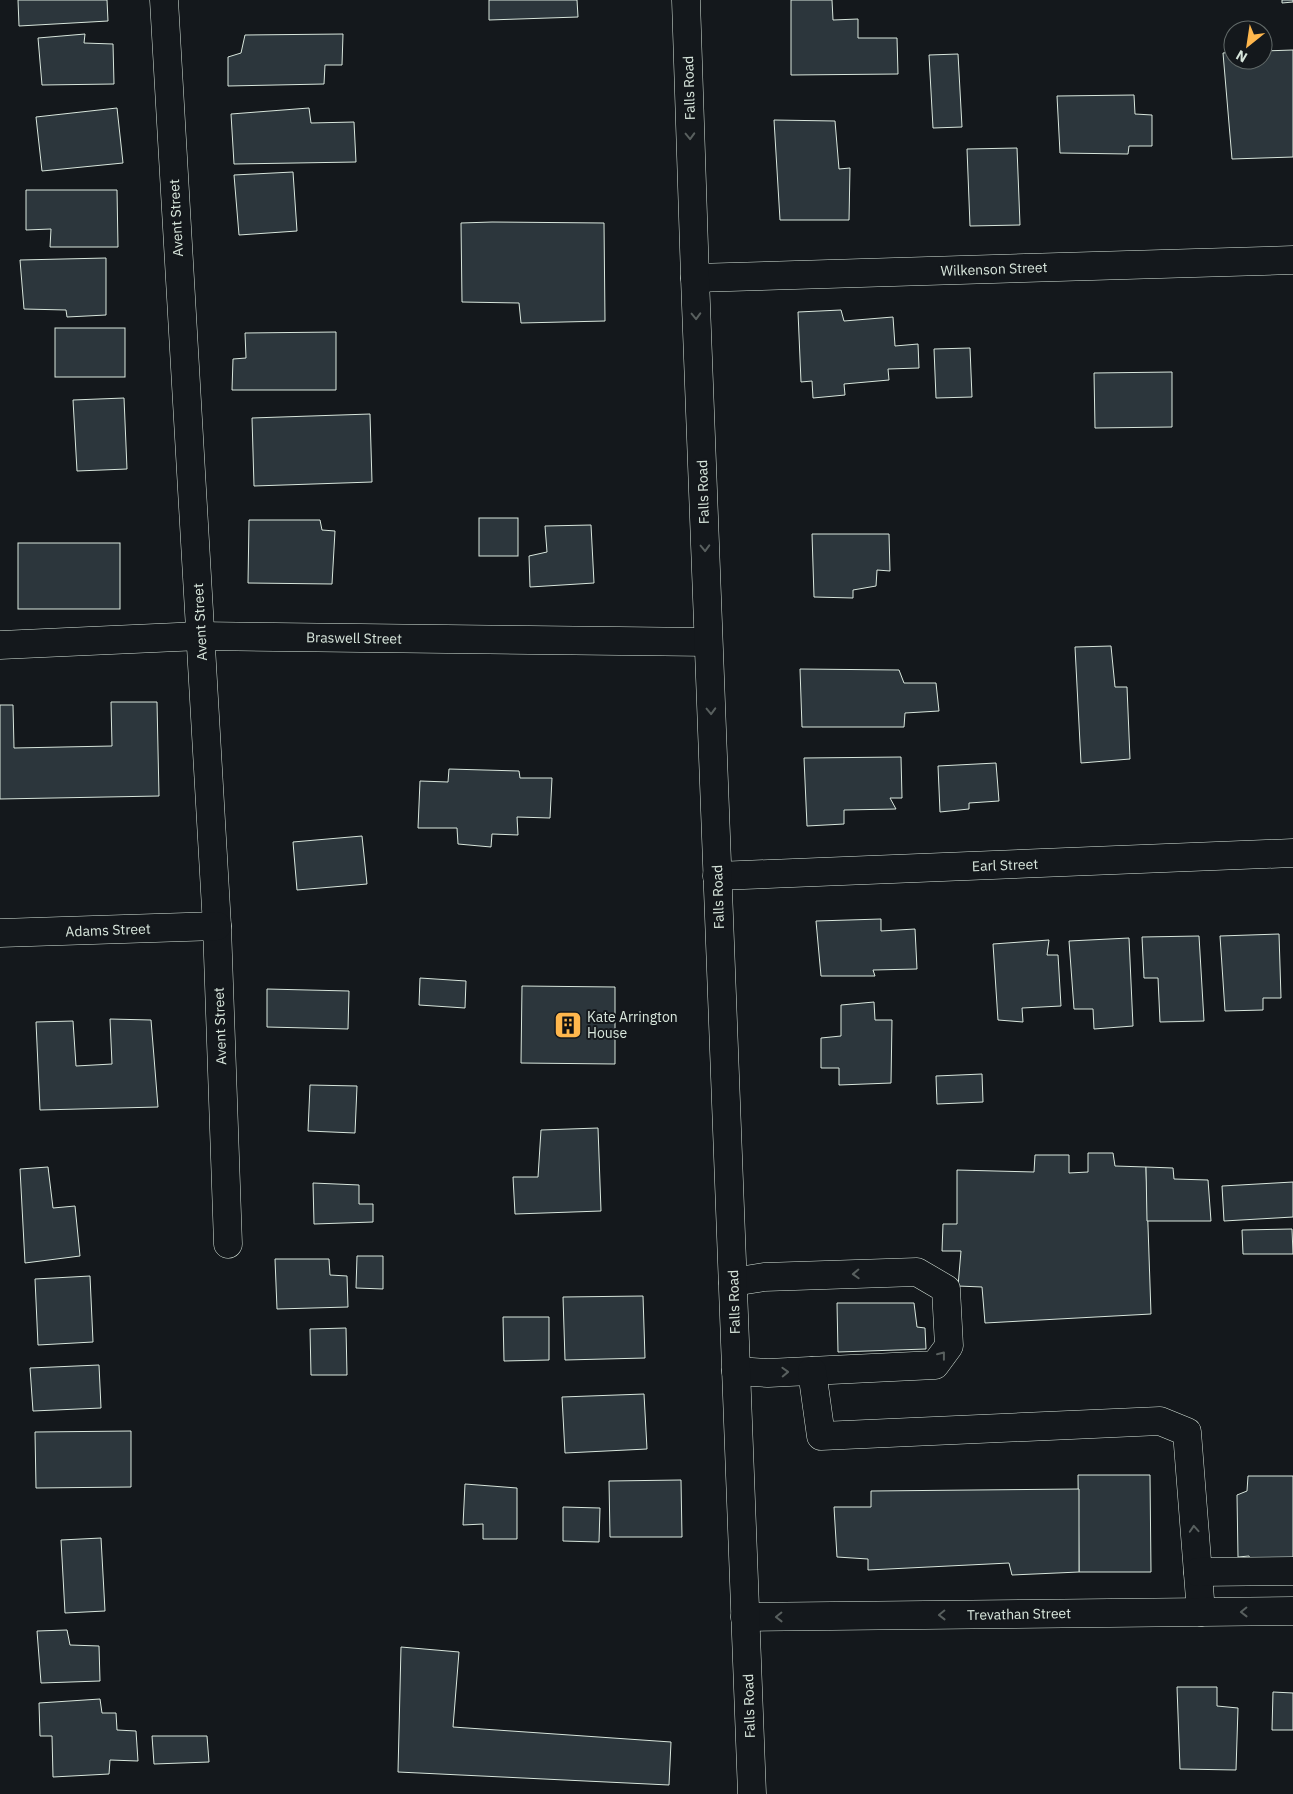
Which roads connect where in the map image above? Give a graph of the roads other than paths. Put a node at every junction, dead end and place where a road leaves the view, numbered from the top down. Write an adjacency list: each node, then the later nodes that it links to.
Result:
1 (164, 0): 5 (street, Avent Street)
2 (686, 0): 4 (street, Falls Road, one-way to 4)
3 (1293, 260): 4 (street, Wilkenson Street)
4 (695, 278): 6 (street, Falls Road, one-way to 6)
5 (200, 636): 6 (street, Braswell Street); 7 (street, Braswell Street); 10 (street, Avent Street)
6 (708, 642): 9 (street, Falls Road, one-way to 9)
7 (0, 645)
8 (1293, 853): 9 (street, Earl Street)
9 (717, 876): 13 (street, Falls Road)
10 (217, 926): 11 (street, Adams Street); 12 (street, Avent Street)
11 (0, 933)
12 (228, 1244)
13 (733, 1282): 14 (street, Falls Road); 15 (street, one-way to 13)
14 (736, 1371): 15 (street, one-way to 15); 20 (street, Falls Road)
15 (812, 1371): 17 (street, one-way to 15)
16 (1293, 1571): 17 (street)
17 (1198, 1572): 19 (street)
18 (1293, 1611): 19 (street, Trevathan Street, one-way to 19)
19 (1201, 1612): 20 (street, Trevathan Street, one-way to 20)
20 (745, 1617): 21 (street, Falls Road)
21 (752, 1794)

